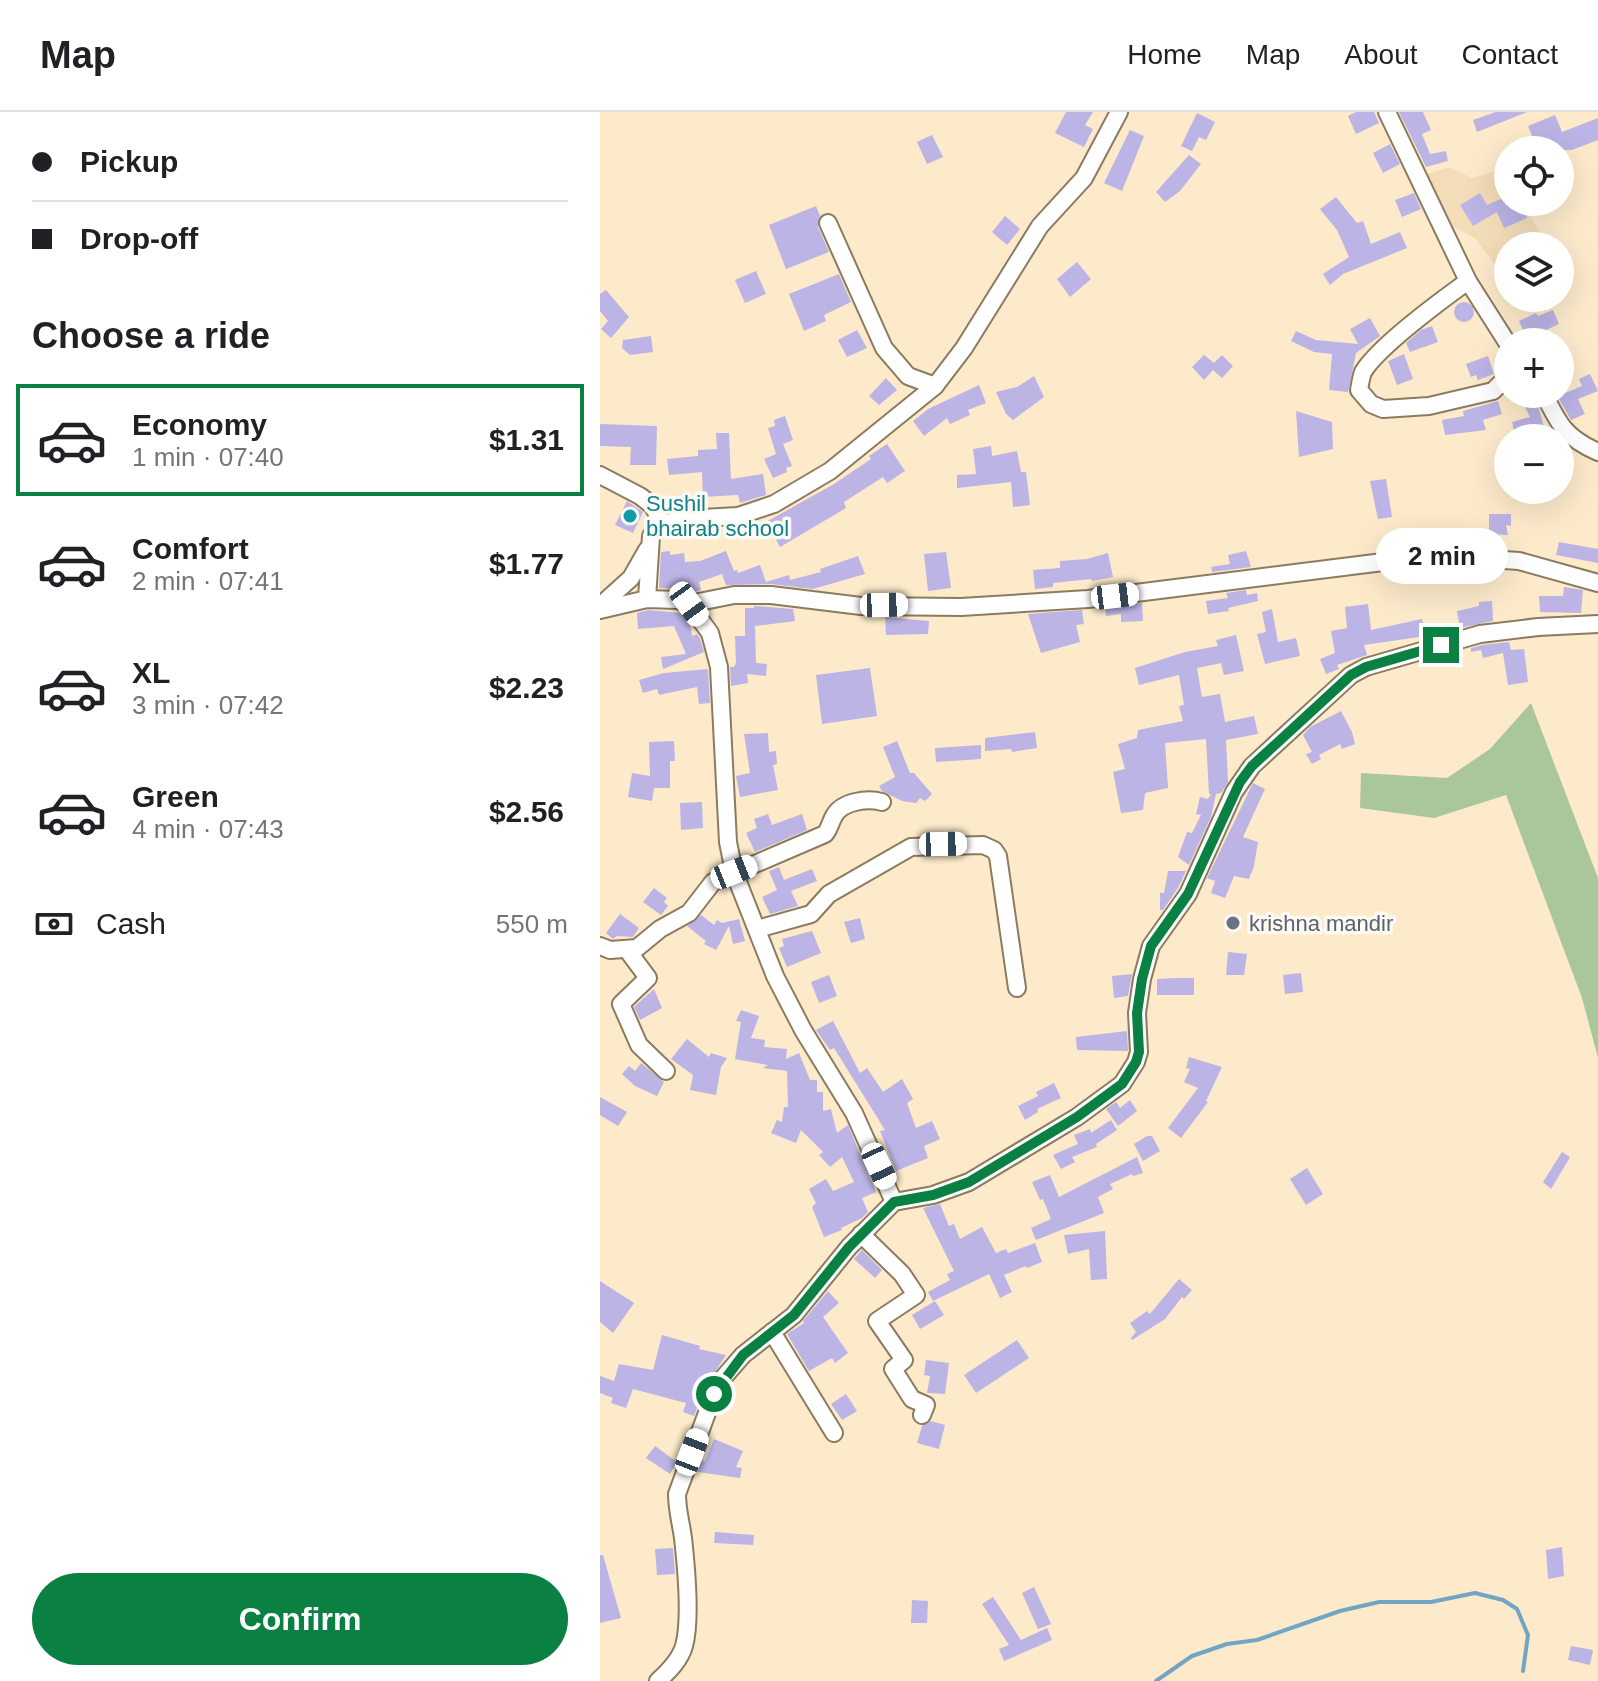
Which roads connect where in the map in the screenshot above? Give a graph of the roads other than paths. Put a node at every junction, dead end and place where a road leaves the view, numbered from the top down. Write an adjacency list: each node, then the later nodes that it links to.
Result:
1 (1119, 112): 6 (street)
2 (1387, 112): 4 (street)
3 (828, 223): 6 (street)
4 (1468, 281): 5 (street); 7 (street)
5 (1498, 328)
6 (935, 386): 11 (street)
7 (1494, 390)
8 (1551, 408): 9 (street)
9 (1598, 452)
10 (600, 475): 11 (street)
11 (662, 524): 12 (street)
12 (650, 544): 14 (street); 16 (street)
13 (1598, 583): 15 (street)
14 (647, 599): 15 (street); 16 (street)
15 (689, 604): 19 (street)
16 (600, 608)
17 (1598, 624): 25 (street)
18 (882, 802): 19 (street)
19 (734, 872): 20 (street); 22 (street)
20 (757, 929): 23 (street); 25 (street)
21 (600, 946): 22 (street)
22 (628, 951): 24 (street)
23 (1017, 988)
24 (666, 1071)
25 (894, 1202): 26 (street)
26 (861, 1234): 27 (street); 28 (street)
27 (772, 1332): 29 (street); 30 (street)
28 (922, 1415)
29 (834, 1433)
30 (658, 1681)

